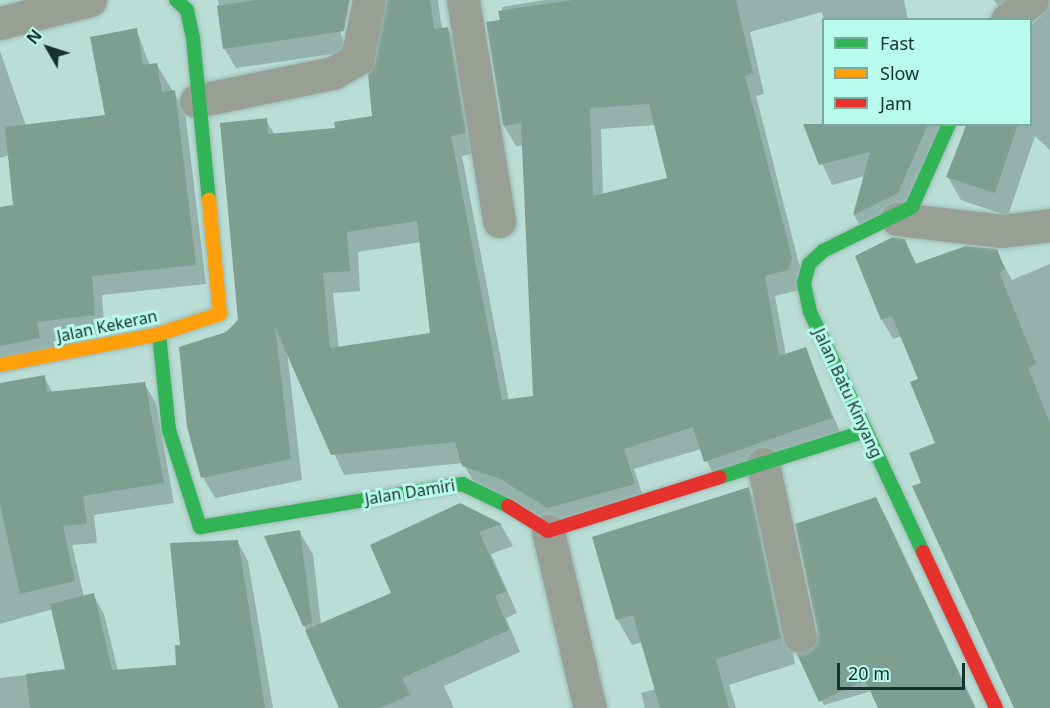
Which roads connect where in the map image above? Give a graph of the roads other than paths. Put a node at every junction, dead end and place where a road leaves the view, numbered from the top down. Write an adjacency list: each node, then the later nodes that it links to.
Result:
1 (90, 0): 7 (street)
2 (176, 0): 8 (street)
3 (369, 0): 8 (street)
4 (463, 0): 11 (street)
5 (1032, 0): 6 (street)
6 (1010, 18)
7 (0, 23)
8 (196, 101): 13 (street, Jalan Kekeran)
9 (948, 126): 10 (street, Jalan Batu Kinyang)
10 (897, 219): 12 (street); 15 (street, Jalan Batu Kinyang)
11 (499, 221)
12 (1050, 225)
13 (159, 333): 14 (street, Jalan Kekeran); 17 (street, Jalan Damiri)
14 (0, 365)
15 (866, 431): 16 (street); 20 (street, Jalan Batu Kinyang)
16 (762, 464): 17 (street); 18 (street)
17 (548, 531): 19 (street)
18 (800, 636)
19 (590, 708)
20 (996, 708)

